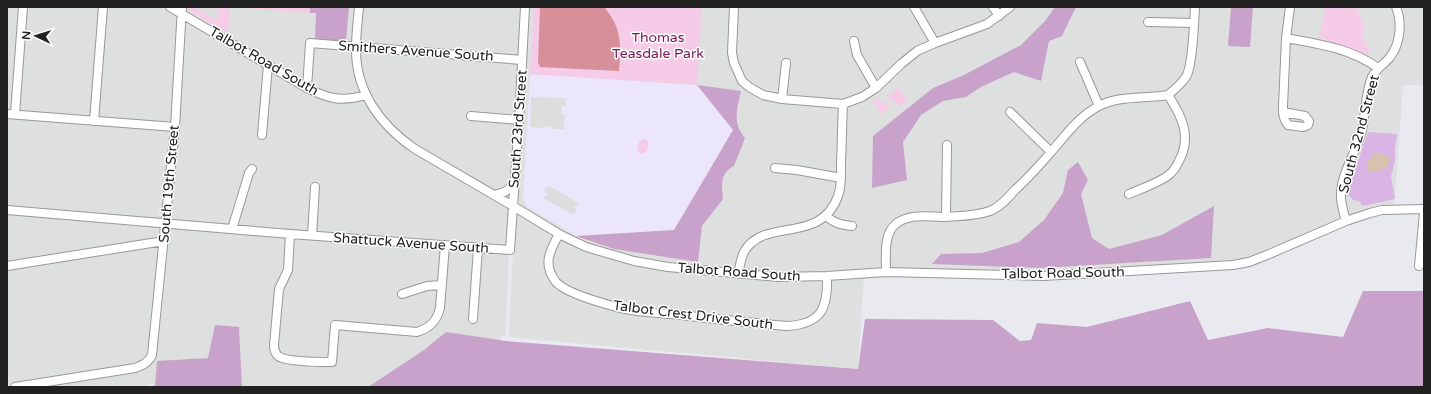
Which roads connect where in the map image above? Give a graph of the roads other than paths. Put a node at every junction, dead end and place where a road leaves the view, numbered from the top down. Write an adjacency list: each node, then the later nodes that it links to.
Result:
1 (23, 7): 35 (street)
2 (103, 7): 38 (street)
3 (170, 7): 13 (street, Talbot Road South)
4 (359, 7): 20 (street)
5 (525, 7): 21 (street, South 23rd Street)
6 (734, 7): 30 (street)
7 (914, 7): 19 (street)
8 (993, 7): 14 (street)
9 (1010, 7): 14 (street)
10 (1195, 7): 16 (street)
11 (1290, 7): 17 (street)
12 (1396, 7): 25 (street, South 32nd Street)
13 (182, 10): 24 (street, Talbot Road South); 39 (street, South 19th Street)
14 (999, 16): 19 (street)
15 (1148, 22): 16 (street)
16 (1194, 23): 29 (street)
17 (1286, 38): 25 (street); 34 (street)
18 (854, 41): 27 (street)
19 (934, 43): 27 (street)
20 (356, 47): 21 (street, Smithers Avenue South); 26 (street, Smithers Avenue South); 28 (street)
21 (522, 60): 37 (street, South 23rd Street)
22 (1080, 62): 32 (street)
23 (786, 63): 30 (street)
24 (268, 65): 26 (street, Talbot Road South); 40 (street)
25 (1378, 68): 56 (street, South 32nd Street)
26 (307, 88): 28 (street, Talbot Road South)
27 (876, 88): 31 (street)
28 (366, 95): 49 (street, Talbot Road South)
29 (1168, 95): 32 (street); 48 (street)
30 (782, 99): 31 (street)
31 (843, 104): 45 (street)
32 (1099, 106): 42 (street)
33 (1010, 112): 42 (street)
34 (1283, 112)
35 (11, 114): 38 (street)
36 (471, 116): 37 (street)
37 (519, 120): 46 (street, South 23rd Street)
38 (94, 121): 39 (street)
39 (175, 127): 57 (street, South 19th Street)
40 (262, 135)
41 (948, 145): 55 (street)
42 (1051, 152): 55 (street)
43 (775, 168): 45 (street)
44 (252, 169): 59 (street)
45 (841, 178): 54 (street)
46 (515, 181): 49 (street); 50 (street, South 23rd Street)
47 (315, 187): 62 (street)
48 (1129, 194)
49 (494, 195): 50 (street, Talbot Road South)
50 (513, 206): 61 (street, Talbot Road South); 66 (street, South 23rd Street)
51 (1424, 208): 56 (street, Talbot Road South)
52 (7, 210): 57 (street, Shattuck Avenue South)
53 (1424, 213): 68 (street)
54 (826, 216): 58 (street); 70 (street)
55 (946, 217): 69 (street)
56 (1346, 221): 69 (street, Talbot Road South)
57 (166, 222): 59 (street, Shattuck Avenue South); 63 (street, South 19th Street)
58 (852, 226)
59 (232, 229): 60 (street, Shattuck Avenue South)
60 (290, 234): 62 (street, Shattuck Avenue South); 72 (street)
61 (559, 234): 70 (street, Talbot Road South); 71 (street, Talbot Crest Drive South)
62 (312, 235): 64 (street, Shattuck Avenue South)
63 (164, 241): 67 (street); 75 (street, South 19th Street)
64 (445, 245): 65 (street, Shattuck Avenue South); 72 (street)
65 (478, 248): 66 (street, Shattuck Avenue South); 74 (street)
66 (510, 250)
67 (7, 266)
68 (1419, 266)
69 (886, 272): 71 (street, Talbot Road South)
70 (738, 273): 71 (street, Talbot Road South)
71 (827, 276)
72 (442, 285): 73 (street)
73 (402, 294)
74 (473, 319)
75 (15, 387)

